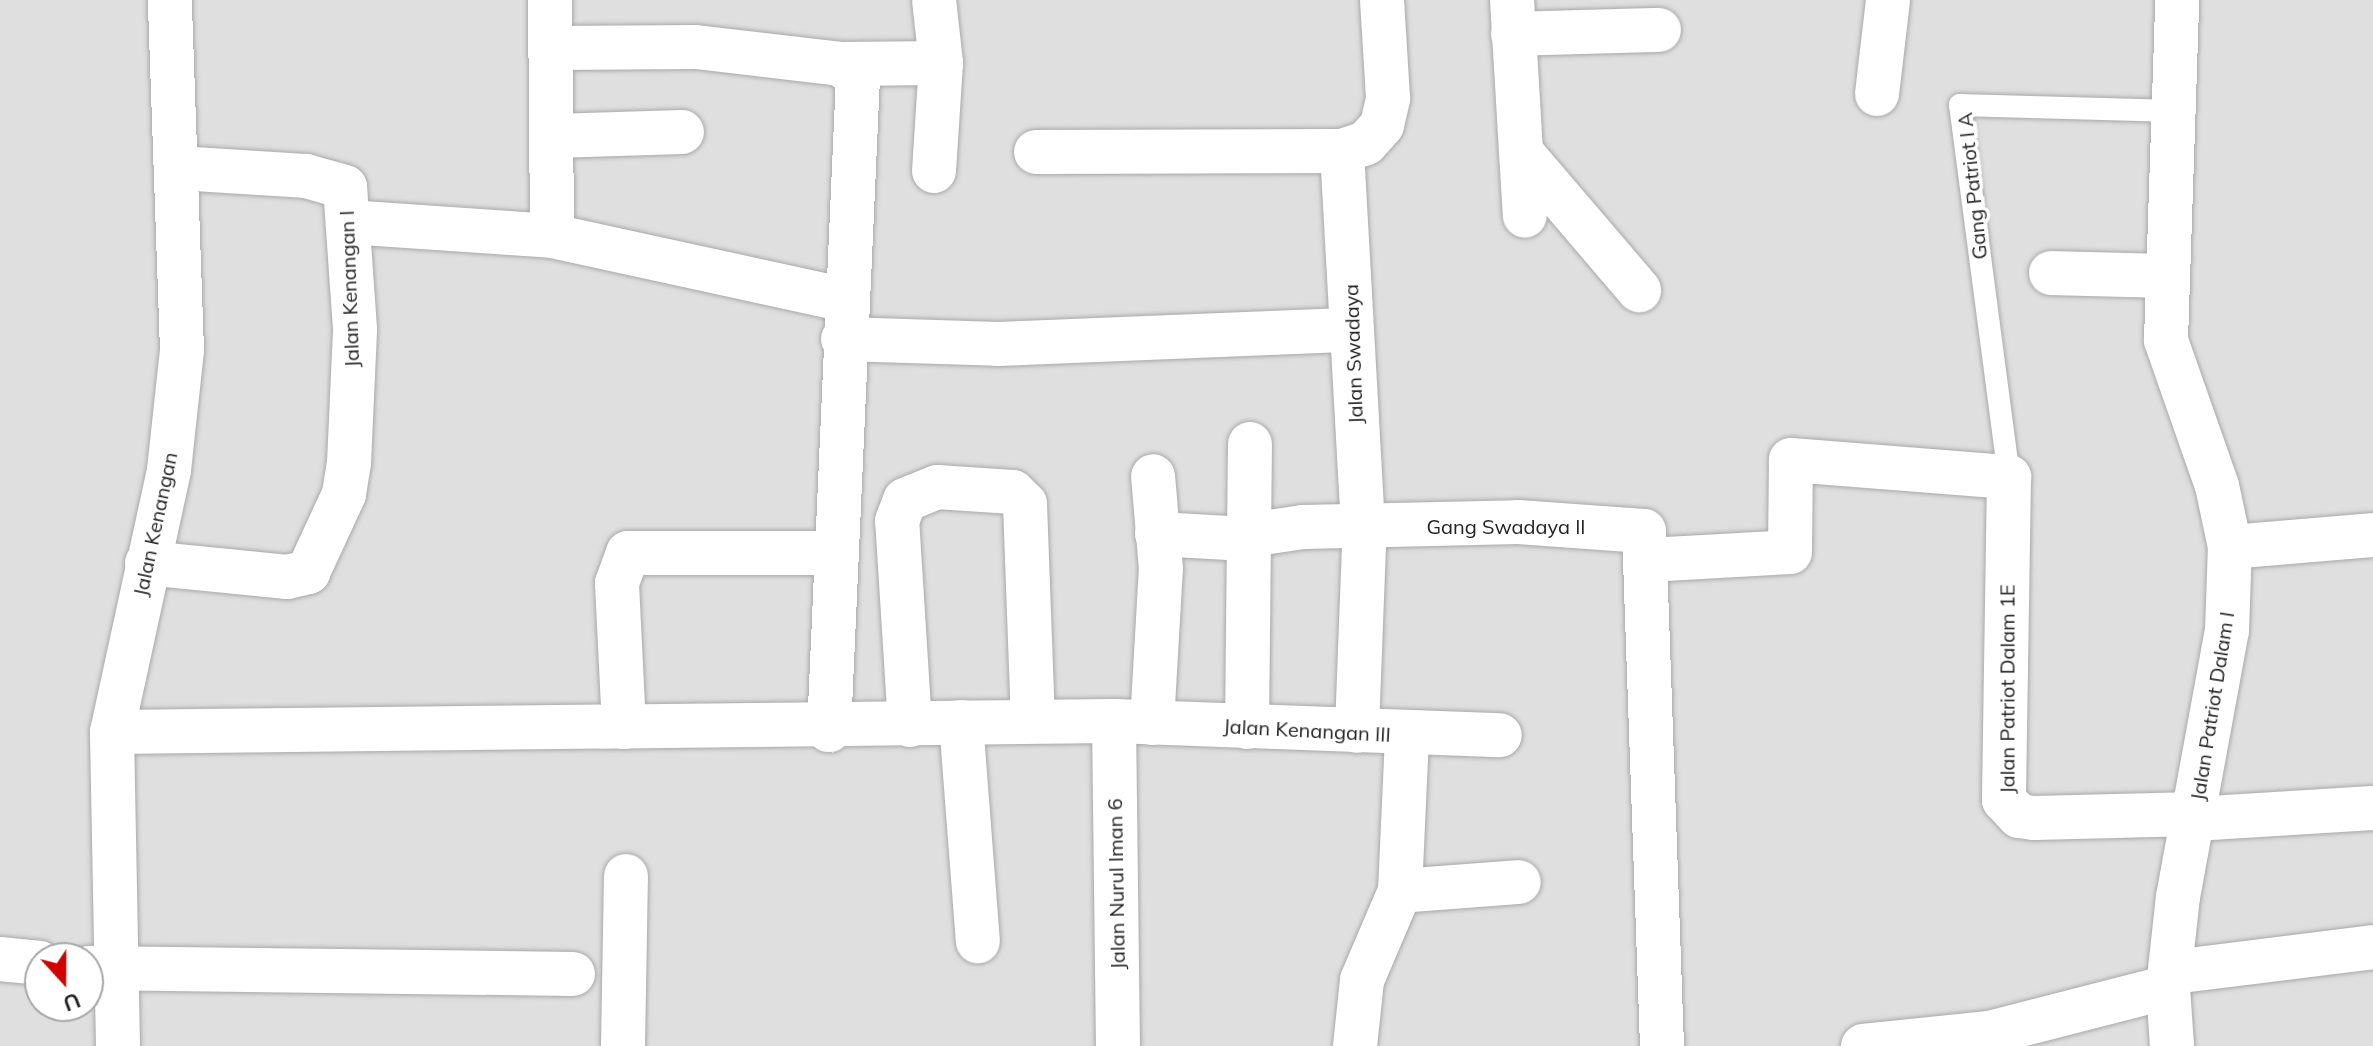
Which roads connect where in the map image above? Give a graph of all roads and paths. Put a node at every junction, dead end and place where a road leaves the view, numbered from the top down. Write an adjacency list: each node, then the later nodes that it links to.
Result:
1 (170, 0): 19 (street, Jalan Kenangan)
2 (550, 0): 9 (street)
3 (934, 0): 10 (street)
4 (1382, 0): 16 (street)
5 (1888, 0): 12 (street)
6 (2177, 0): 13 (street, Jalan Patriot Dalam I)
7 (1512, 17): 8 (street); 18 (street)
8 (1659, 30)
9 (554, 48): 11 (street); 15 (street)
10 (941, 63): 11 (street); 20 (street)
11 (840, 64): 27 (street)
12 (1877, 94)
13 (2174, 111): 25 (street, Jalan Patriot Dalam I); 31 (lane, Gang Patriot I A)
14 (682, 132): 15 (street)
15 (553, 136): 23 (street)
16 (1342, 151): 17 (street); 28 (street, Jalan Swadaya)
17 (1036, 152)
18 (1521, 152): 21 (street); 26 (street)
19 (180, 168): 22 (street, Jalan Kenangan I); 39 (street, Jalan Kenangan)
20 (934, 171)
21 (1525, 216)
22 (348, 222): 23 (street); 39 (street, Jalan Kenangan I)
23 (552, 236): 27 (street)
24 (2051, 273): 25 (street)
25 (2164, 276): 36 (street, Jalan Patriot Dalam I)
26 (1639, 290)
27 (844, 319): 28 (street); 37 (street)
28 (1348, 330): 32 (street, Jalan Swadaya)
29 (1250, 444): 35 (street)
30 (1153, 476): 33 (street, Jalan Nurul Iman 6)
31 (2009, 477): 38 (street); 52 (street, Jalan Patriot Dalam 1E)
32 (1363, 527): 35 (street); 38 (street, Gang Swadaya II); 47 (street, Jalan Swadaya)
33 (1157, 534): 35 (street); 42 (street, Jalan Nurul Iman 6)
34 (2373, 535): 36 (street)
35 (1251, 536): 45 (street)
36 (2230, 547): 52 (street, Jalan Patriot Dalam I)
37 (834, 553): 44 (street); 46 (street)
38 (1648, 560): 69 (street)
39 (147, 563): 48 (street, Jalan Kenangan)
40 (1033, 721): 41 (street, Jalan Kenangan III); 42 (street, Jalan Kenangan III); 43 (street)
41 (961, 722): 43 (street, Jalan Kenangan III); 56 (street)
42 (1133, 722): 45 (street, Jalan Kenangan III); 67 (street, Jalan Nurul Iman 6)
43 (910, 725): 46 (street, Jalan Kenangan III)
44 (624, 727): 46 (street, Jalan Kenangan III); 48 (street, Jalan Kenangan III)
45 (1247, 727): 47 (street, Jalan Kenangan III)
46 (829, 730)
47 (1357, 731): 49 (street, Jalan Kenangan III)
48 (112, 732): 57 (street, Jalan Kenangan)
49 (1407, 735): 50 (street, Jalan Kenangan III); 55 (street)
50 (1500, 735)
51 (2373, 808): 52 (street, Jalan Patriot Dalam 1E)
52 (2195, 816): 63 (street, Jalan Patriot Dalam I)
53 (626, 876): 66 (street)
54 (1519, 882): 55 (street)
55 (1400, 891): 68 (street)
56 (978, 941)
57 (102, 942)
58 (2373, 947): 63 (street)
59 (0, 959): 60 (street)
60 (24, 961)
61 (104, 969): 62 (street)
62 (573, 974)
63 (2171, 980): 70 (street); 71 (street, Jalan Patriot Dalam I)
64 (104, 983): 65 (street, Jalan Kenangan)
65 (118, 1046)
66 (623, 1046)
67 (1118, 1046)
68 (1355, 1046)
69 (1662, 1046)
70 (1863, 1046)
71 (2172, 1046)

